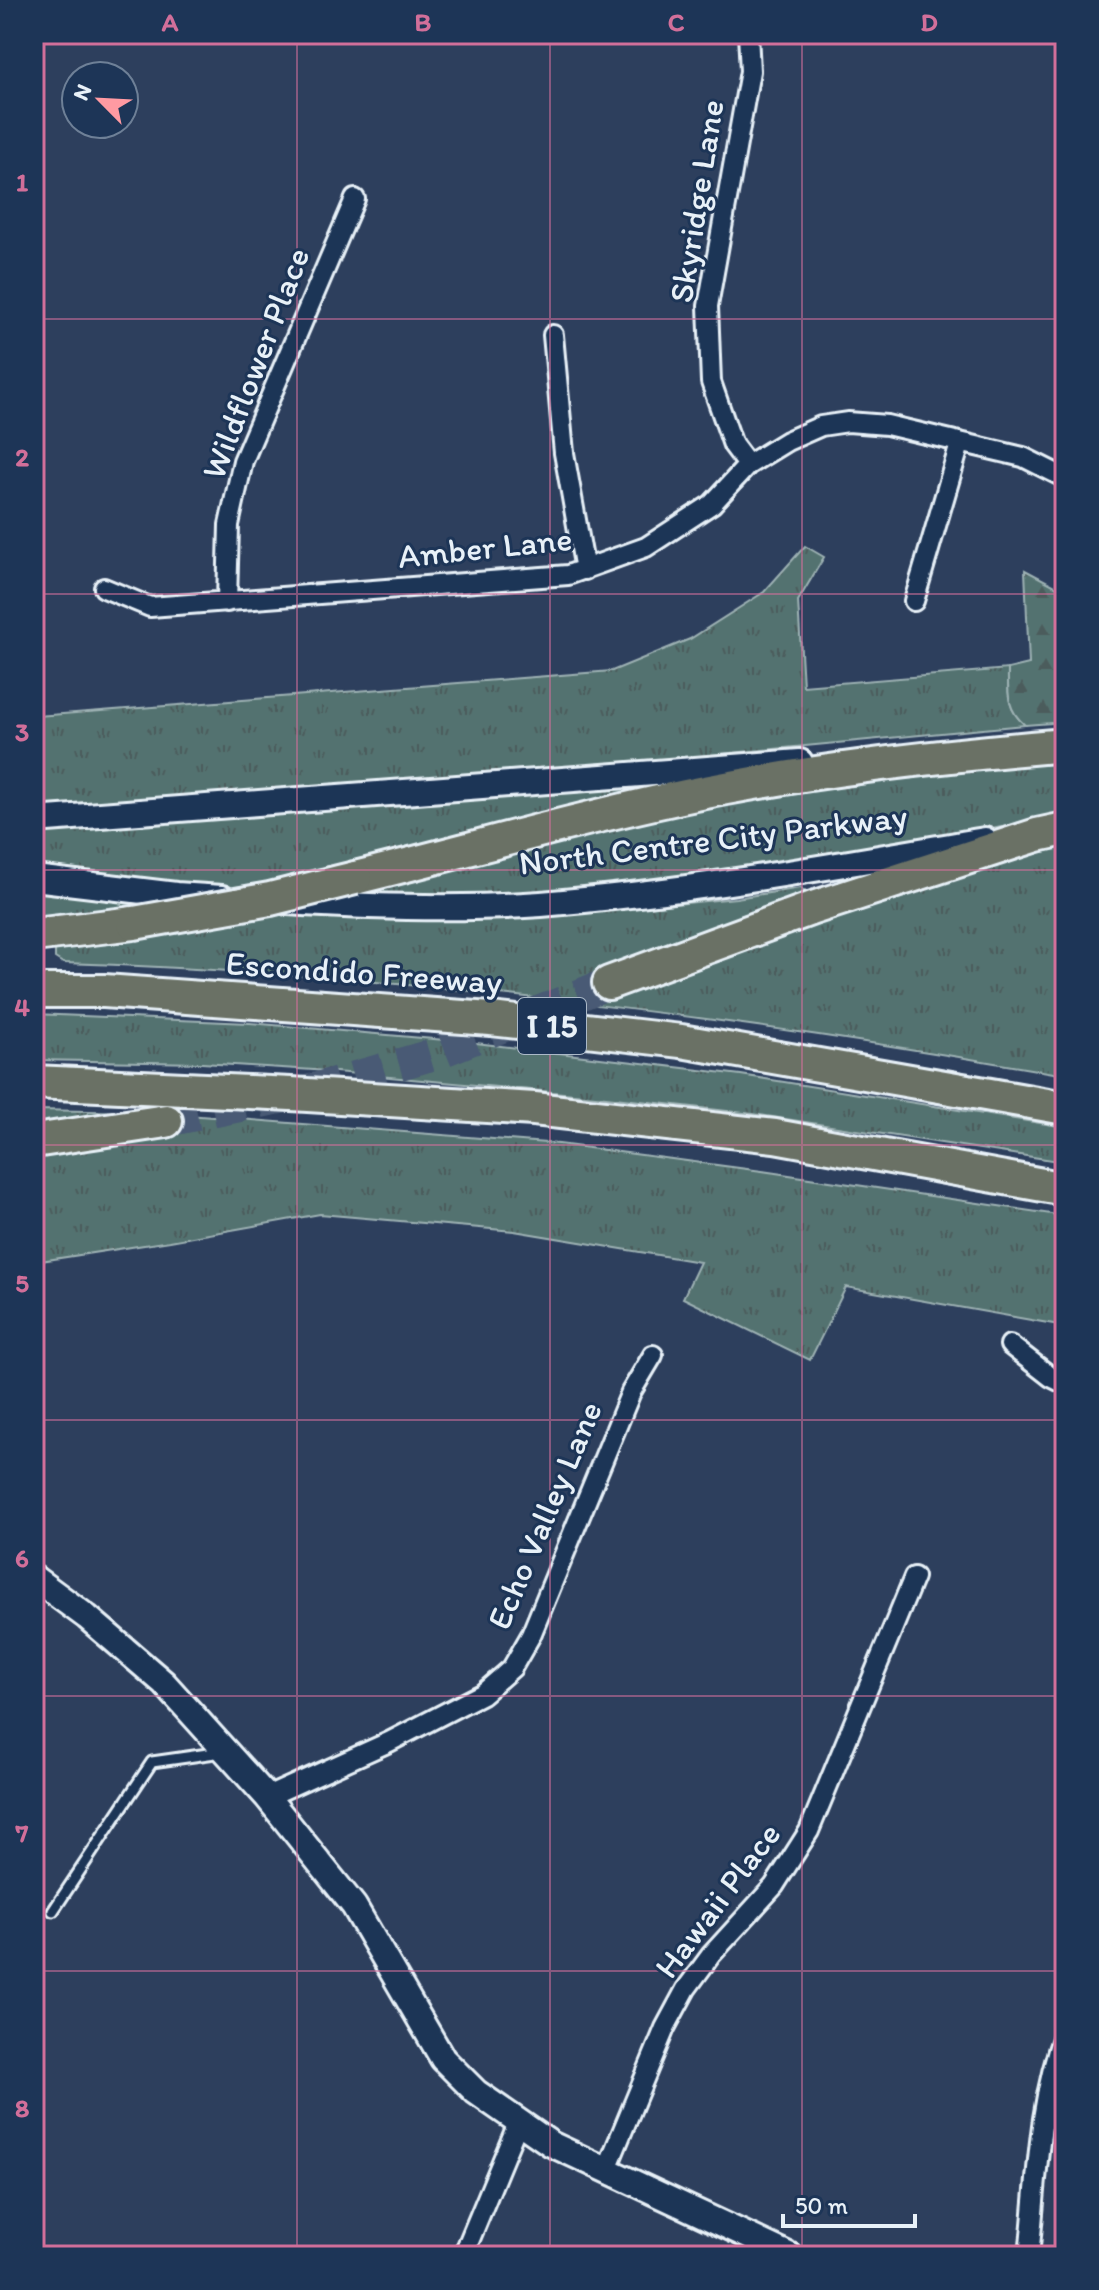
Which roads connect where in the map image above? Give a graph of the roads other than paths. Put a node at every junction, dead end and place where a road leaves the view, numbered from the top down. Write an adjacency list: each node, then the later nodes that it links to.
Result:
1 (748, 34): 5 (street, Skyridge Lane)
2 (355, 199): 10 (street, Wildflower Place)
3 (553, 335): 7 (street)
4 (960, 444): 5 (street, Amber Lane); 6 (street, Amber Lane); 9 (street)
5 (748, 465): 7 (street, Amber Lane)
6 (1065, 478)
7 (585, 570): 10 (street, Amber Lane)
8 (104, 588): 10 (street, Amber Lane)
9 (914, 601)
10 (227, 602)
11 (1065, 745): 12 (highway, North Centre City Parkway)
12 (959, 754): 13 (main road, North Centre City Parkway); 16 (highway, bridge)
13 (34, 820)
14 (1051, 832): 15 (main road, North Centre City Parkway); 17 (highway)
15 (34, 878)
16 (34, 935)
17 (609, 983)
18 (34, 991): 20 (highway, Escondido Freeway / I 15)
19 (34, 1082): 23 (highway)
20 (1065, 1108)
21 (166, 1121): 22 (highway)
22 (34, 1141)
23 (1065, 1189)
24 (1010, 1345): 26 (street)
25 (653, 1355): 30 (street, Echo Valley Lane)
26 (1065, 1384)
27 (914, 1577): 34 (street, Hawaii Place)
28 (34, 1578): 29 (main road)
29 (226, 1752): 30 (main road); 31 (lane)
30 (267, 1797): 33 (main road)
31 (53, 1911)
32 (1065, 2030): 37 (street)
33 (518, 2123): 34 (main road); 35 (street)
34 (606, 2171): 36 (main road)
35 (463, 2256)
36 (791, 2256)
37 (1029, 2256)

